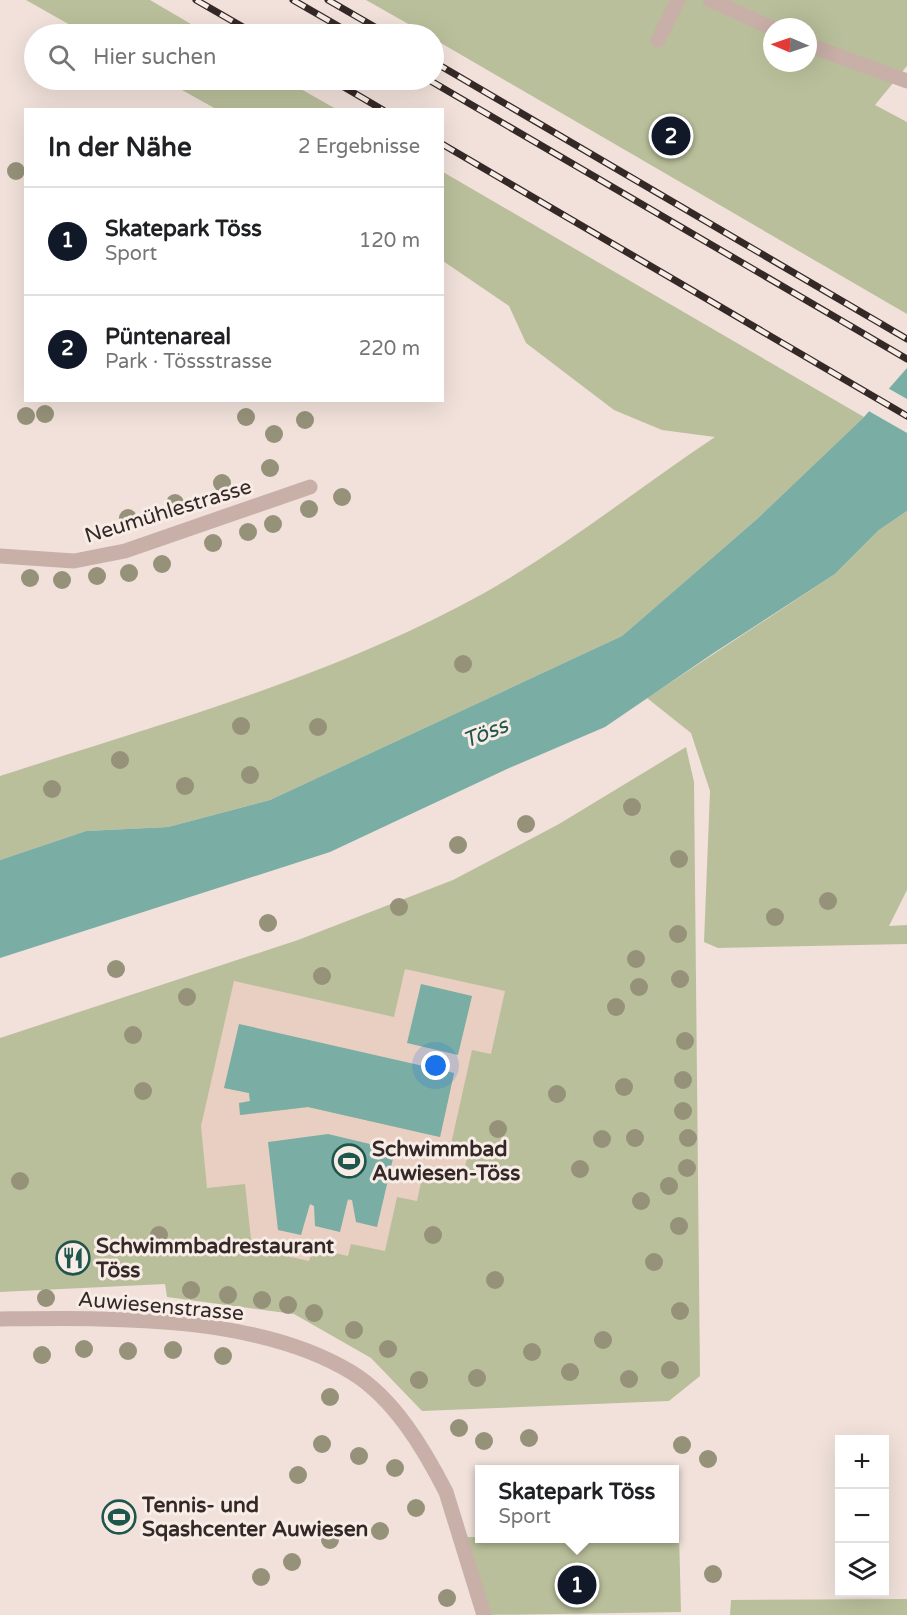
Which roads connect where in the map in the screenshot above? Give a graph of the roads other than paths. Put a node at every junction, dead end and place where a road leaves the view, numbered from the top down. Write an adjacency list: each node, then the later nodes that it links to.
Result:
1 (678, 0): 4 (street)
2 (710, 0): 3 (street)
3 (763, 24)
4 (658, 40)
5 (817, 48): 6 (street)
6 (907, 81)
7 (310, 487): 8 (street, Neumühlestrasse)
8 (0, 556)
9 (0, 1319): 10 (street, Auwiesenstrasse)
10 (484, 1615)

